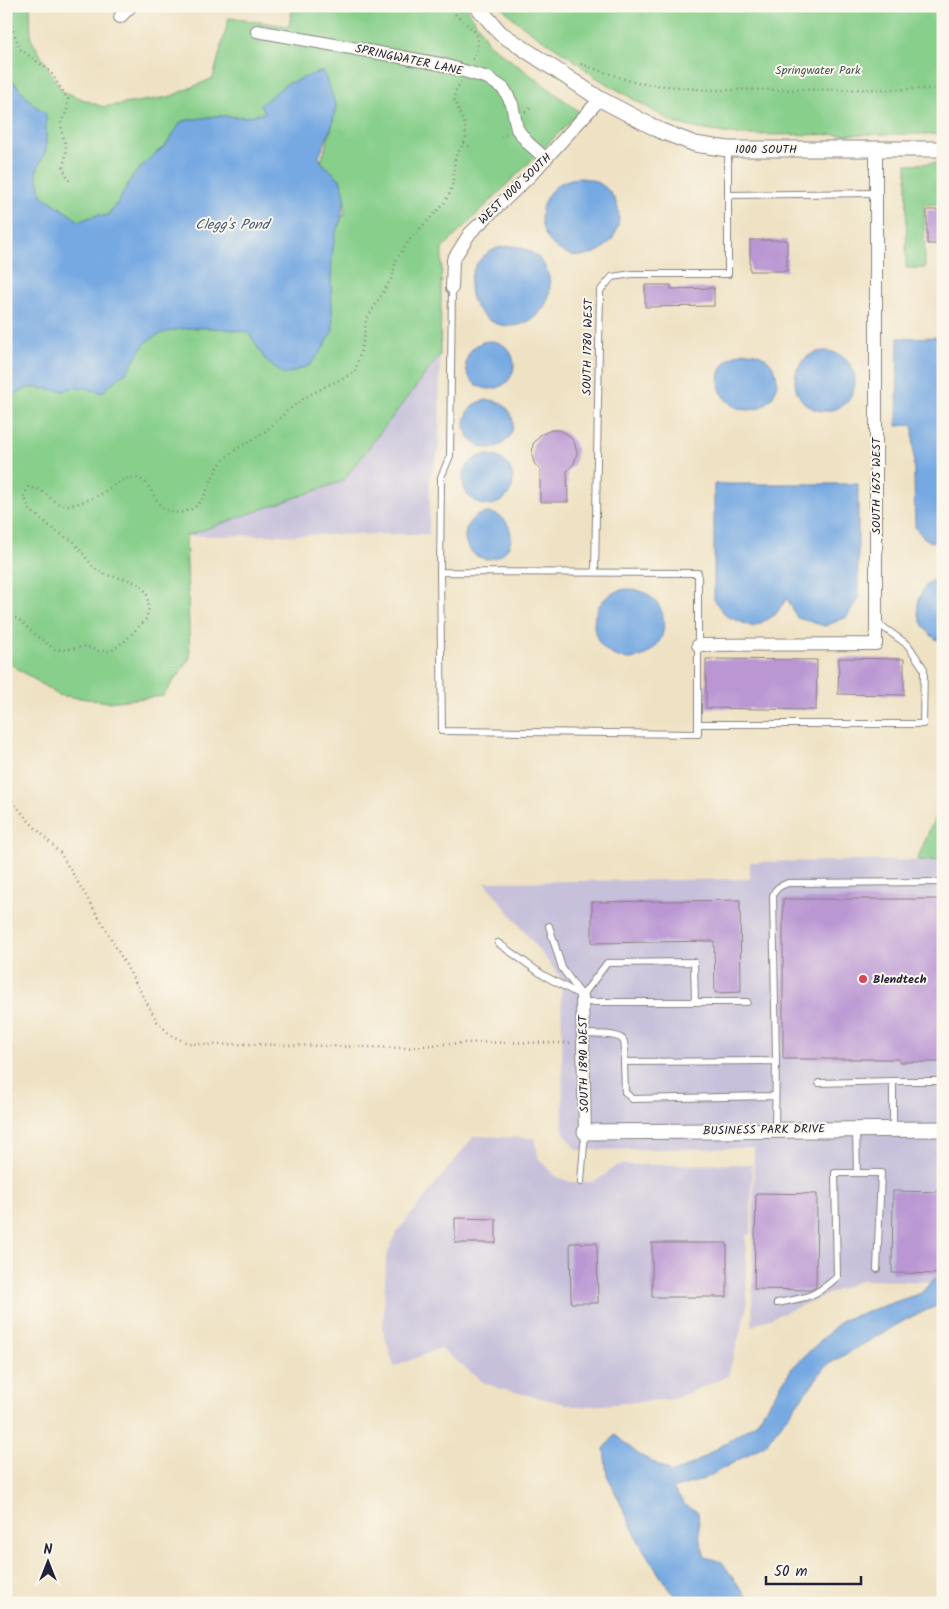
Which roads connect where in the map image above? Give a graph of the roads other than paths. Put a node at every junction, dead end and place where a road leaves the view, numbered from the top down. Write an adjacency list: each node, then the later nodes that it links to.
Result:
1 (131, 6): 3 (street)
2 (477, 6): 5 (street, 1000 SOUTH)
3 (120, 17)
4 (257, 31): 9 (street, SPRINGWATER LANE)
5 (600, 99): 6 (street, 1000 SOUTH); 9 (street, WEST 1000 SOUTH)
6 (728, 149): 7 (street, 1000 SOUTH); 11 (lane, SOUTH 1780 WEST)
7 (876, 149): 8 (street, 1000 SOUTH); 10 (street, SOUTH 1675 WEST)
8 (943, 149)
9 (546, 159): 12 (street, WEST 1000 SOUTH)
10 (876, 193): 11 (lane); 15 (street, SOUTH 1675 WEST)
11 (728, 195): 14 (lane, SOUTH 1780 WEST)
12 (452, 288): 13 (lane)
13 (440, 572): 14 (lane); 17 (lane)
14 (595, 572): 16 (lane)
15 (876, 622): 16 (street, SOUTH 1675 WEST); 17 (lane)
16 (698, 645): 17 (lane)
17 (698, 724)
18 (943, 882): 25 (lane)
19 (549, 926): 21 (lane)
20 (498, 943): 21 (lane)
21 (583, 999): 22 (lane); 22 (lane); 24 (street, SOUTH 1890 WEST)
22 (695, 1002): 23 (lane)
23 (748, 1002)
24 (583, 1039): 26 (lane); 35 (street, SOUTH 1890 WEST)
25 (776, 1060): 26 (lane); 30 (lane)
26 (624, 1062): 30 (lane)
27 (893, 1081): 28 (lane); 29 (lane); 32 (lane)
28 (943, 1081)
29 (819, 1083)
30 (775, 1096): 34 (lane)
31 (856, 1129): 32 (street, BUSINESS PARK DRIVE); 34 (street, BUSINESS PARK DRIVE); 36 (lane)
32 (893, 1129): 33 (street, BUSINESS PARK DRIVE)
33 (943, 1129)
34 (774, 1130): 35 (street, BUSINESS PARK DRIVE)
35 (585, 1132): 37 (lane)
36 (857, 1173): 38 (lane); 39 (lane)
37 (581, 1182)
38 (877, 1269)
39 (777, 1303)

